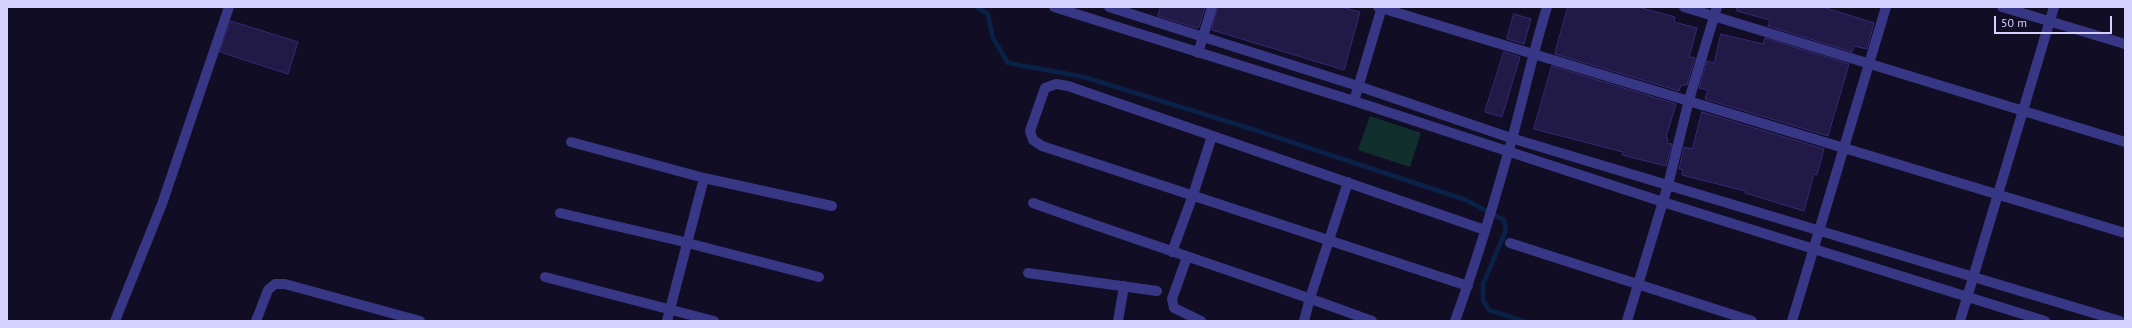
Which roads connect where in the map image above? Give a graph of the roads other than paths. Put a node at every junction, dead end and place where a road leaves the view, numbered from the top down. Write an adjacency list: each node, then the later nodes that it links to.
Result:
1 (229, 7): 57 (street)
2 (1054, 7): 15 (street)
3 (1109, 7): 13 (street)
4 (1212, 7): 13 (street)
5 (1381, 7): 16 (street); 18 (street)
6 (1547, 7): 16 (street)
7 (1684, 7): 11 (street)
8 (1886, 7): 17 (street)
9 (2002, 7): 12 (street)
10 (2054, 7): 12 (street)
11 (1715, 12): 17 (street); 19 (street)
12 (2050, 21): 14 (street); 21 (street)
13 (1203, 37): 15 (street); 18 (street)
14 (2125, 44)
15 (1198, 52): 20 (street)
16 (1533, 53): 19 (street); 23 (street)
17 (1869, 63): 21 (street); 26 (street)
18 (1358, 86): 20 (street); 23 (street)
19 (1689, 100): 26 (street); 30 (street)
20 (1354, 101): 27 (street)
21 (2023, 111): 25 (street); 31 (street)
22 (1212, 136): 29 (street); 32 (street); 32 (street)
23 (1511, 138): 27 (street); 30 (street)
24 (571, 142): 28 (street)
25 (2125, 142)
26 (1844, 148): 31 (street); 38 (street)
27 (1508, 152): 33 (street); 37 (street)
28 (704, 178): 35 (street); 41 (street)
29 (1348, 182): 37 (street); 40 (street)
30 (1668, 185): 33 (street); 38 (street)
31 (1998, 194): 39 (street); 47 (street)
32 (1193, 195): 40 (street); 44 (street)
33 (1663, 202): 43 (street); 50 (street)
34 (1033, 203): 44 (street)
35 (832, 206)
36 (560, 213): 41 (street)
37 (1486, 226): 52 (street)
38 (1819, 230): 43 (street); 47 (street)
39 (2125, 233)
40 (1328, 239): 52 (street); 55 (street)
41 (687, 243): 49 (street); 56 (street)
42 (1510, 243): 50 (street)
43 (1814, 248): 54 (street); 69 (street)
44 (1172, 252): 45 (street)
45 (1187, 257): 55 (street); 63 (street)
46 (1028, 272): 51 (street)
47 (1973, 276): 54 (street); 72 (street)
48 (545, 277): 56 (street)
49 (819, 278)
50 (1638, 284): 67 (street); 68 (street)
51 (1124, 286): 53 (street); 62 (street)
52 (1468, 286): 66 (street)
53 (1157, 291)
54 (1968, 296): 70 (street); 71 (street)
55 (1310, 298): 64 (street); 65 (street)
56 (669, 310): 60 (street); 61 (street)
57 (114, 321)
58 (256, 321): 59 (street)
59 (420, 321)
60 (667, 321)
61 (714, 321)
62 (1118, 321)
63 (1201, 321)
64 (1304, 321)
65 (1372, 321)
66 (1455, 321)
67 (1627, 321)
68 (1752, 321)
69 (1792, 321)
70 (1960, 321)
71 (2045, 321)
72 (2120, 321)

